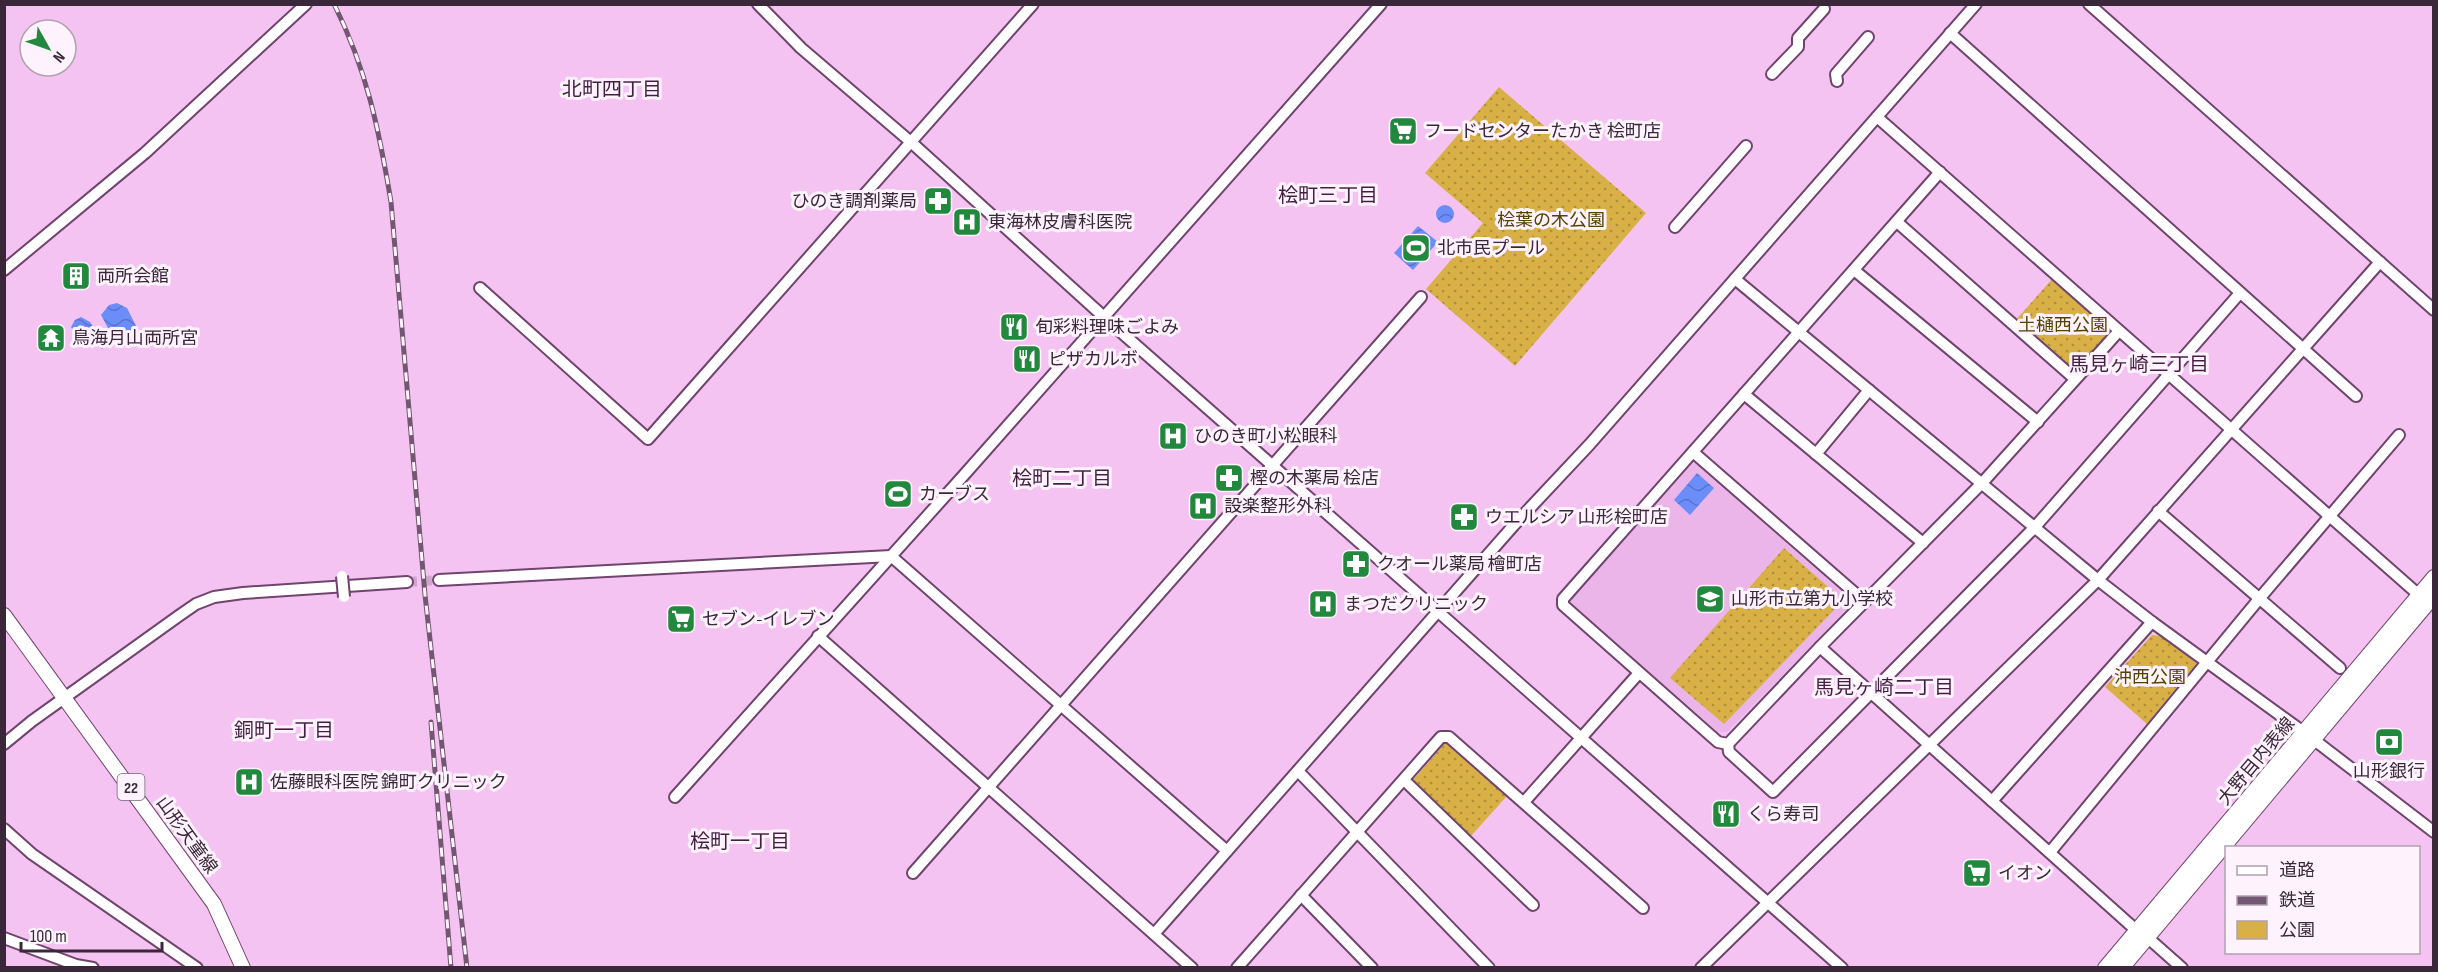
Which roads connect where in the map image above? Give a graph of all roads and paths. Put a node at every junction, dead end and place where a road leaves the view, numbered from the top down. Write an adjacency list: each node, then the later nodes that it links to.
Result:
1 (306, 4): 19 (street)
2 (758, 4): 13 (street)
3 (1033, 4): 13 (street)
4 (1381, 4): 26 (street)
5 (1976, 4): 8 (street)
6 (2089, 4): 18 (street)
7 (1824, 9): 10 (street)
8 (1950, 33): 12 (street); 23 (street)
9 (1868, 37): 11 (street)
10 (1772, 75)
11 (1837, 81)
12 (1877, 117): 15 (street); 21 (street)
13 (912, 143): 22 (street); 26 (street)
14 (1746, 146): 17 (street)
15 (1940, 172): 16 (street); 27 (street)
16 (1897, 222): 20 (street); 31 (street)
17 (1675, 227)
18 (2380, 262): 25 (street); 29 (street)
19 (5, 269)
20 (1854, 270): 28 (street); 35 (street)
21 (1735, 279): 28 (street); 56 (street)
22 (480, 288)
23 (2240, 293): 29 (street); 30 (street)
24 (1421, 297): 40 (street)
25 (2433, 310)
26 (1104, 317): 40 (street); 46 (street)
27 (2119, 331): 30 (street); 31 (street)
28 (1798, 332): 32 (street); 33 (street)
29 (2303, 348): 34 (street); 36 (street)
30 (2169, 376): 36 (street); 44 (street)
31 (2075, 379): 35 (street)
32 (1869, 390): 39 (street); 41 (street)
33 (1744, 394): 38 (street); 39 (street)
34 (2356, 396)
35 (2038, 422): 41 (street)
36 (2231, 429): 42 (street); 43 (street)
37 (2399, 435): 43 (street)
38 (1693, 452): 54 (street); 63 (street)
39 (1816, 454): 45 (street)
40 (1273, 466): 56 (street); 66 (street)
41 (1983, 482): 44 (street); 45 (street)
42 (2158, 512): 50 (street); 53 (street)
43 (2330, 516): 53 (street); 55 (street)
44 (2035, 527): 50 (street); 64 (street)
45 (1923, 543): 54 (street)
46 (891, 556): 49 (street); 59 (street); 66 (street)
47 (342, 576): 52 (street, bridge)
48 (2433, 577): 55 (main road, 大野目内表線)
49 (439, 580)
50 (2098, 580): 58 (street); 71 (street)
51 (407, 582): 65 (street)
52 (344, 597)
53 (2259, 599): 61 (street); 62 (street)
54 (1864, 601): 60 (street)
55 (2428, 601): 67 (main road, 大野目内表線)
56 (1437, 611): 68 (street); 72 (street)
57 (4, 615): 65 (main road, 山形天童線 / 22)
58 (2152, 622): 61 (street); 76 (street)
59 (818, 636): 74 (street); 75 (street)
60 (1820, 647): 64 (street); 70 (street)
61 (2207, 662): 67 (street); 82 (street)
62 (2340, 668)
63 (1639, 673): 68 (street); 70 (street)
64 (1872, 692): 70 (street); 71 (street)
65 (65, 696): 69 (street); 93 (main road, 山形天童線 / 22)
66 (1062, 707): 74 (street); 81 (street)
67 (2308, 736): 80 (street); 89 (main road, 大野目内表線)
68 (1581, 738): 77 (street); 85 (street)
69 (4, 744)
70 (1728, 744)
71 (1930, 745): 76 (street); 85 (street)
72 (1298, 771): 79 (street); 81 (street)
73 (1404, 780): 77 (street); 79 (street); 86 (street)
74 (990, 788): 83 (street); 88 (street)
75 (675, 797)
76 (1992, 801): 82 (street)
77 (1524, 802): 87 (street)
78 (4, 829): 92 (street)
79 (1358, 832): 84 (street); 97 (street)
80 (2433, 832)
81 (1227, 851): 88 (street)
82 (2050, 851): 89 (street)
83 (914, 873)
84 (1301, 896): 95 (street); 96 (street)
85 (1767, 902): 98 (street); 99 (street)
86 (1533, 905)
87 (1643, 908)
88 (1154, 934): 94 (street)
89 (2142, 934): 100 (main road, 大野目内表線); 101 (main road, 大野目内表線); 102 (street)
90 (4, 938): 91 (street)
91 (93, 968)
92 (197, 968)
93 (243, 968)
94 (1192, 968)
95 (1238, 968)
96 (1372, 968)
97 (1490, 968)
98 (1701, 968)
99 (1842, 968)
100 (2105, 968)
101 (2122, 968)
102 (2182, 968)

